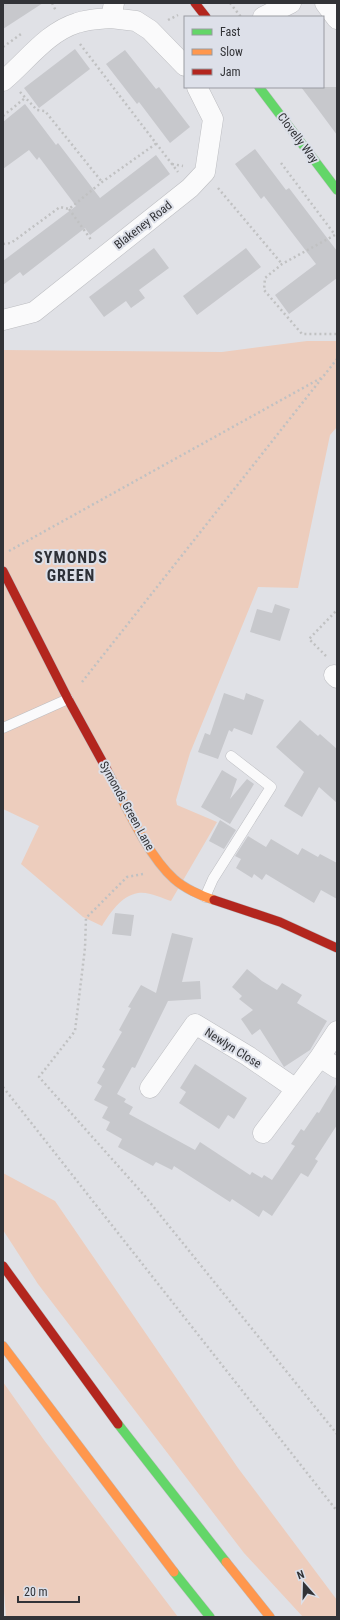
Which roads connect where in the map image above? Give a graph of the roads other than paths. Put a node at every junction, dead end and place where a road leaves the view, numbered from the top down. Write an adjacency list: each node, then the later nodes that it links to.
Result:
1 (291, 3): 6 (street)
2 (325, 3): 7 (street)
3 (196, 4): 5 (main road)
4 (112, 11): 8 (street); 9 (street)
5 (205, 16)
6 (265, 16)
7 (337, 19)
8 (184, 65)
9 (5, 79)
10 (197, 88): 13 (street, Blakeney Road)
11 (260, 88): 12 (main road, Clovelly Way)
12 (337, 190)
13 (3, 320)
14 (3, 571): 15 (main road, Symonds Green Lane)
15 (68, 699): 16 (lane); 18 (main road, Symonds Green Lane)
16 (3, 728)
17 (231, 756): 18 (lane)
18 (205, 897): 19 (main road, Symonds Green Lane)
19 (337, 948)
20 (337, 1030): 21 (street)
21 (320, 1057): 22 (street); 24 (street)
22 (337, 1068)
23 (150, 1088): 24 (street, Newlyn Close)
24 (296, 1089): 25 (street)
25 (263, 1133)
26 (3, 1266): 29 (main road)
27 (3, 1346): 28 (main road)
28 (210, 1617)
29 (270, 1617)

